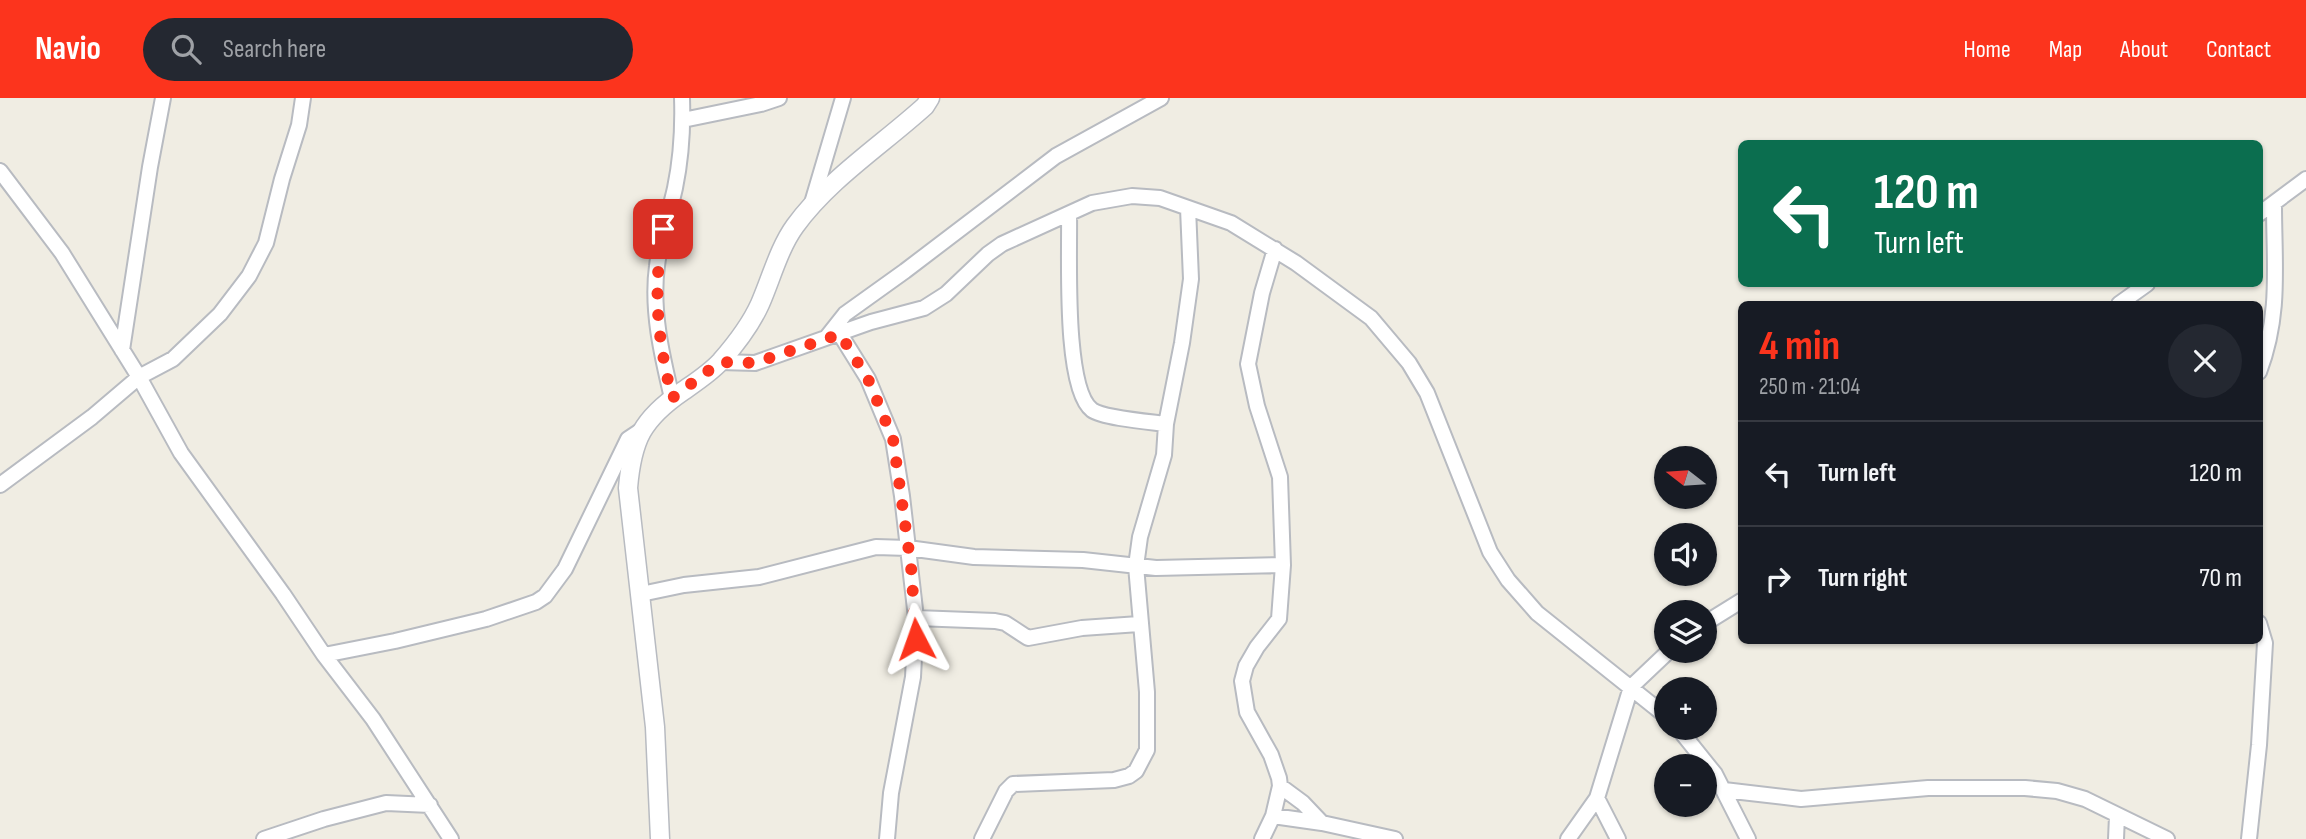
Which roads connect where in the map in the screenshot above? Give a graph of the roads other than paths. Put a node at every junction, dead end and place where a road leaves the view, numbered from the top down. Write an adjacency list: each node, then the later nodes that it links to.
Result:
1 (163, 98): 21 (street)
2 (303, 98): 24 (street)
3 (682, 98): 8 (street)
4 (779, 98): 8 (street)
5 (842, 98): 12 (street)
6 (930, 98): 12 (street)
7 (1161, 98): 20 (street)
8 (683, 120): 25 (street)
9 (0, 171): 21 (street)
10 (2306, 179): 11 (street)
11 (2274, 205): 14 (street); 23 (street)
12 (811, 208): 22 (street)
13 (1188, 208): 15 (street); 16 (street); 26 (street)
14 (2263, 212)
15 (1069, 214): 19 (street); 26 (street)
16 (1275, 249): 30 (street); 40 (street)
17 (2143, 287): 18 (street)
18 (2123, 301)
19 (840, 334): 20 (street); 29 (street)
20 (824, 340): 22 (street)
21 (122, 350): 24 (street)
22 (720, 362): 25 (street)
23 (2263, 362)
24 (139, 377): 28 (street); 38 (street)
25 (672, 398): 27 (street)
26 (1167, 424): 31 (street)
27 (643, 428): 32 (street); 38 (street)
28 (0, 485)
29 (908, 548): 31 (street); 32 (street); 35 (street)
30 (1283, 565): 31 (street); 43 (street)
31 (1136, 566): 36 (street)
32 (641, 594): 52 (street)
33 (1738, 603): 34 (street)
34 (1717, 616)
35 (916, 618): 36 (street); 53 (street)
36 (1139, 624): 54 (street)
37 (2263, 639): 62 (street)
38 (324, 655): 46 (street)
39 (1657, 663): 40 (street)
40 (1631, 687): 41 (street); 45 (street)
41 (1654, 706)
42 (1688, 740): 44 (street)
43 (1280, 786): 47 (street); 49 (street)
44 (1724, 790): 48 (street); 59 (street)
45 (1597, 798): 57 (street); 58 (street)
46 (430, 805): 50 (street); 51 (street)
47 (1273, 816): 49 (street); 55 (street)
48 (2117, 816): 60 (street); 61 (street)
49 (1322, 822): 56 (street)
50 (264, 839)
51 (452, 839)
52 (660, 839)
53 (887, 839)
54 (982, 839)
55 (1262, 839)
56 (1395, 839)
57 (1568, 839)
58 (1618, 839)
59 (1748, 839)
60 (2116, 839)
61 (2167, 839)
62 (2249, 839)

